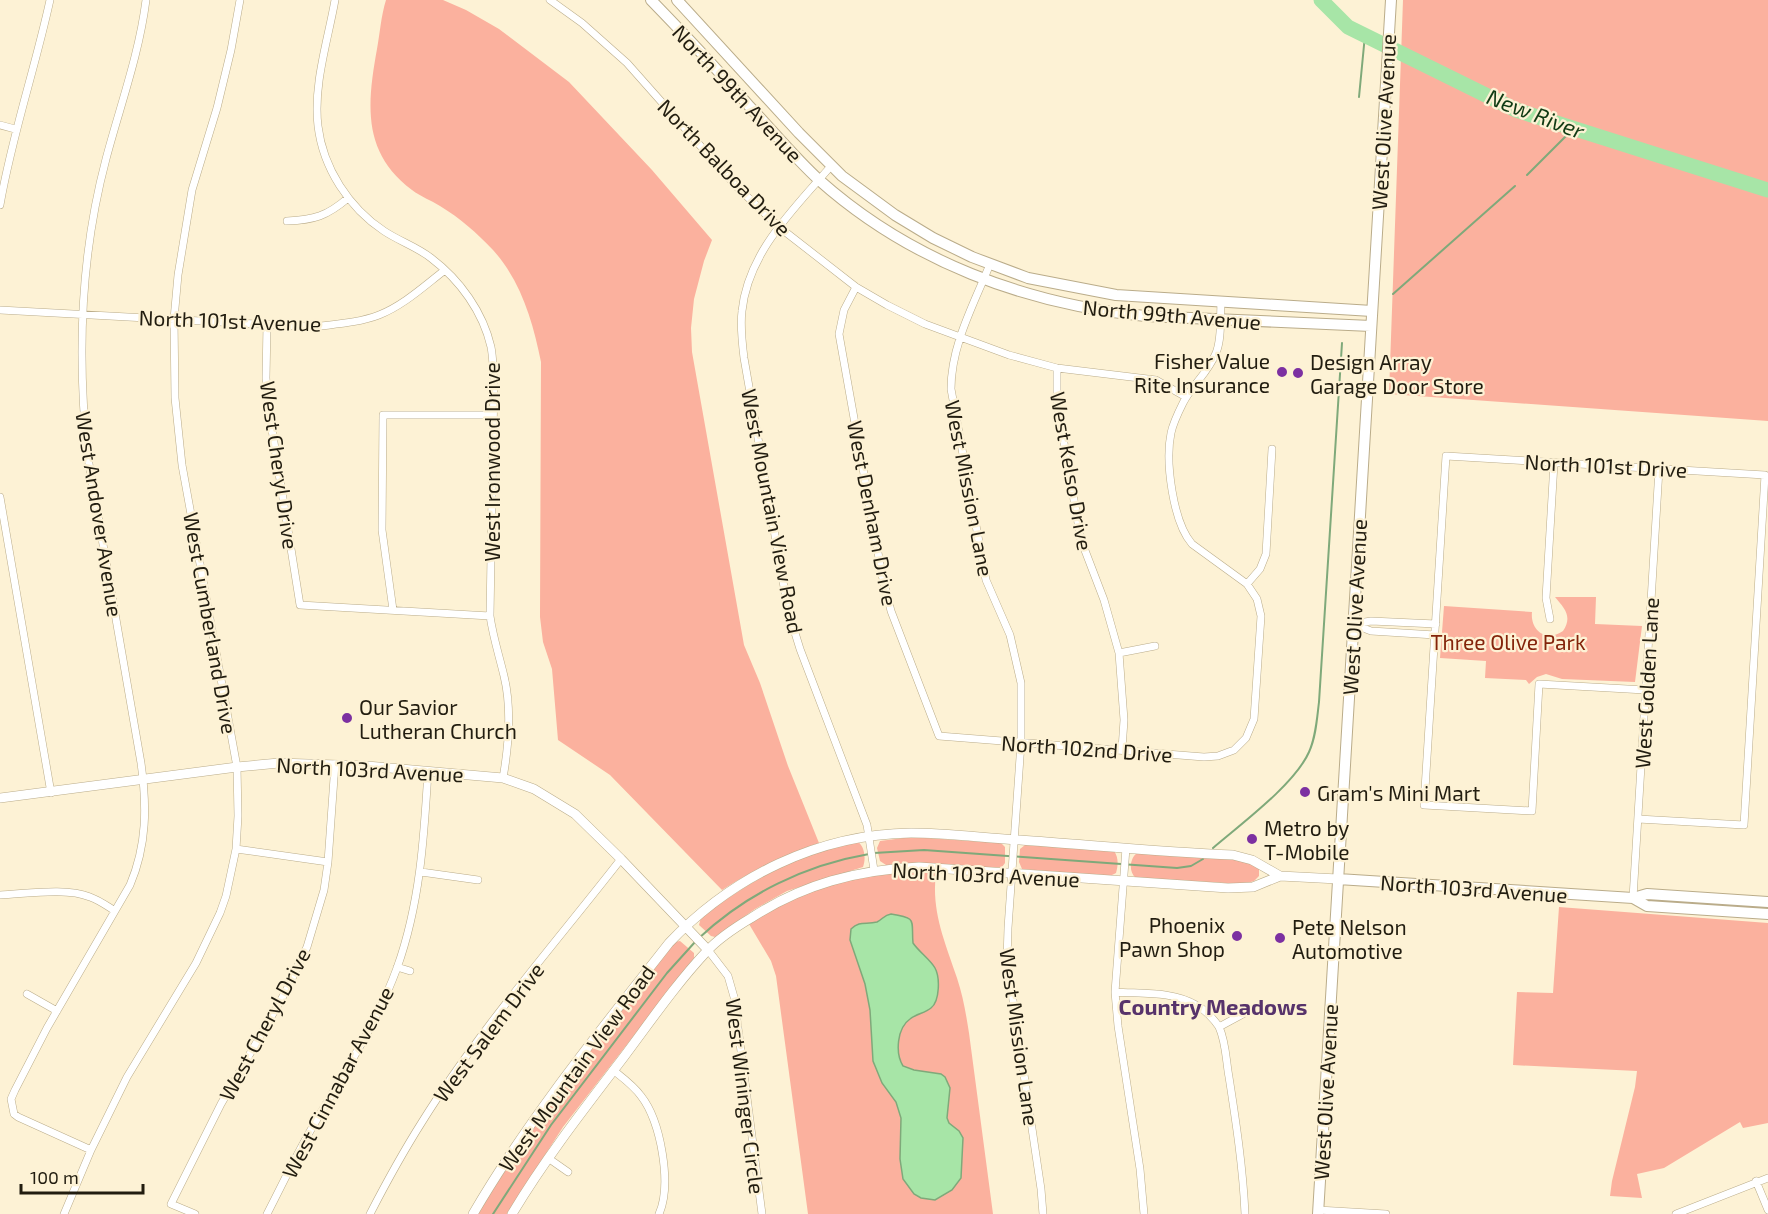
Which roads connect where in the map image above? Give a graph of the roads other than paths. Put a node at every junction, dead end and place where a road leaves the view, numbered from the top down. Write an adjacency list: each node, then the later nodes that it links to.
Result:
1 (50, 0): 11 (street)
2 (146, 0): 25 (street, West Andover Avenue)
3 (240, 0): 26 (street, West Cumberland Drive)
4 (335, 0): 14 (street, West Ironwood Drive)
5 (550, 0): 17 (street, North Balboa Drive)
6 (651, 0): 9 (main road, North 99th Avenue)
7 (1391, 0): 24 (main road, West Olive Avenue)
8 (678, 1): 9 (main road); 12 (main road, North 99th Avenue)
9 (665, 14): 13 (main road, North 99th Avenue)
10 (0, 125): 11 (street)
11 (15, 129): 15 (street)
12 (831, 166): 13 (street, West Mountain View Road); 18 (main road, North 99th Avenue)
13 (819, 180): 17 (street, West Mountain View Road); 20 (main road, North 99th Avenue)
14 (348, 198): 16 (street); 19 (street, West Ironwood Drive)
15 (0, 205)
16 (286, 221)
17 (778, 227): 21 (street, North Balboa Drive); 59 (street, West Mountain View Road)
18 (990, 264): 20 (street, West Mission Lane); 22 (main road, North 99th Avenue)
19 (445, 270): 28 (street, North 101st Avenue); 33 (street, West Ironwood Drive)
20 (984, 279): 27 (main road, North 99th Avenue); 30 (street, West Mission Lane)
21 (856, 287): 30 (street, North Balboa Drive); 48 (street, West Denham Drive)
22 (1221, 303): 24 (main road, North 99th Avenue); 27 (street)
23 (0, 310): 25 (street, North 101st Avenue)
24 (1372, 311): 29 (main road, West Olive Avenue)
25 (82, 314): 26 (street, North 101st Avenue); 55 (street, West Andover Avenue)
26 (174, 319): 28 (street, North 101st Avenue); 52 (street, West Cumberland Drive)
27 (1220, 320): 29 (main road, North 99th Avenue); 32 (street)
28 (267, 325): 39 (street, West Cheryl Drive)
29 (1371, 326): 42 (main road, West Olive Avenue)
30 (960, 338): 31 (street, North Balboa Drive); 49 (street, West Mission Lane)
31 (1057, 368): 32 (street, North Balboa Drive); 46 (street, West Kelso Drive)
32 (1186, 397): 38 (street)
33 (493, 415): 39 (street); 40 (street, West Ironwood Drive)
34 (1272, 449): 38 (street)
35 (1554, 463): 36 (street, North 101st Drive); 41 (street); 43 (street, North 101st Drive)
36 (1659, 469): 47 (street, West Golden Lane); 58 (street, North 101st Drive)
37 (0, 497): 56 (street)
38 (1247, 584): 50 (street, North 102nd Drive)
39 (393, 610): 40 (street)
40 (490, 616): 54 (street, West Ironwood Drive)
41 (1550, 619)
42 (1353, 624): 43 (street); 44 (street); 69 (main road, West Olive Avenue)
43 (1436, 624): 44 (street)
44 (1435, 635): 47 (street)
45 (1155, 646): 46 (street)
46 (1119, 653): 50 (street, West Kelso Drive)
47 (1645, 690): 58 (street, West Golden Lane)
48 (939, 736): 49 (street, North 102nd Drive)
49 (1021, 743): 50 (street, North 102nd Drive); 60 (street, West Mission Lane)
50 (1122, 749)
51 (335, 764): 52 (street, North 103rd Avenue); 53 (street, North 103rd Avenue); 64 (street, West Cheryl Drive)
52 (237, 767): 55 (street, North 103rd Avenue); 62 (street, West Cumberland Drive)
53 (428, 771): 54 (street, North 103rd Avenue); 66 (street, West Cinnabar Avenue)
54 (503, 778): 63 (street, North 103rd Avenue)
55 (144, 780): 56 (street, North 103rd Avenue); 75 (street, West Andover Avenue)
56 (51, 793): 57 (street, North 103rd Avenue)
57 (0, 798)
58 (1638, 819): 73 (street, West Golden Lane)
59 (870, 836): 60 (street, North 103rd Avenue); 65 (street, West Mountain View Road); 77 (street, North 103rd Avenue)
60 (1014, 840): 61 (street, North 103rd Avenue); 67 (street, West Mission Lane)
61 (1126, 848): 68 (street, North 103rd Avenue); 71 (street)
62 (236, 849): 64 (street); 87 (street, West Cumberland Drive)
63 (621, 859): 77 (street, North 103rd Avenue); 97 (street, West Salem Drive)
64 (328, 862): 95 (street, West Cheryl Drive)
65 (874, 870): 67 (street, North 103rd Avenue); 78 (street, North 103rd Avenue)
66 (421, 872): 70 (street); 79 (street, West Cinnabar Avenue)
67 (1012, 873): 71 (street, North 103rd Avenue); 102 (street, West Mission Lane)
68 (1280, 876): 69 (street, North 103rd Avenue); 71 (street, North 103rd Avenue)
69 (1338, 879): 73 (main road, North 103rd Avenue); 93 (main road, West Olive Avenue)
70 (478, 880)
71 (1124, 881): 81 (street)
72 (0, 895): 75 (street)
73 (1633, 898): 74 (main road, North 103rd Avenue); 76 (main road, North 103rd Avenue)
74 (1768, 902)
75 (115, 911): 84 (street, West Andover Avenue)
76 (1768, 914)
77 (685, 926): 78 (street, North 103rd Avenue); 98 (street, West Mountain View Road)
78 (708, 950): 86 (street, West Mountain View Road); 101 (street, West Wininger Circle)
79 (398, 967): 80 (street); 96 (street, West Cinnabar Avenue)
80 (410, 971)
81 (1115, 993): 85 (street); 103 (street)
82 (27, 994): 84 (street)
83 (1254, 1008): 85 (street)
84 (57, 1011): 87 (street, West Andover Avenue)
85 (1219, 1027): 104 (street)
86 (613, 1070): 88 (street, West Mountain View Road); 100 (street)
87 (91, 1150): 94 (street, West Cumberland Drive)
88 (548, 1158): 89 (street, West Mountain View Road); 99 (street, West Mountain View Road)
89 (568, 1172)
90 (1768, 1178): 91 (street)
91 (1756, 1181): 92 (street); 106 (street)
92 (1768, 1210)
93 (1318, 1212): 105 (street)
94 (64, 1214)
95 (195, 1214)
96 (267, 1214)
97 (370, 1214)
98 (473, 1214)
99 (512, 1214)
100 (659, 1214)
101 (762, 1214)
102 (1043, 1214)
103 (1144, 1214)
104 (1245, 1214)
105 (1386, 1214)
106 (1676, 1214)

